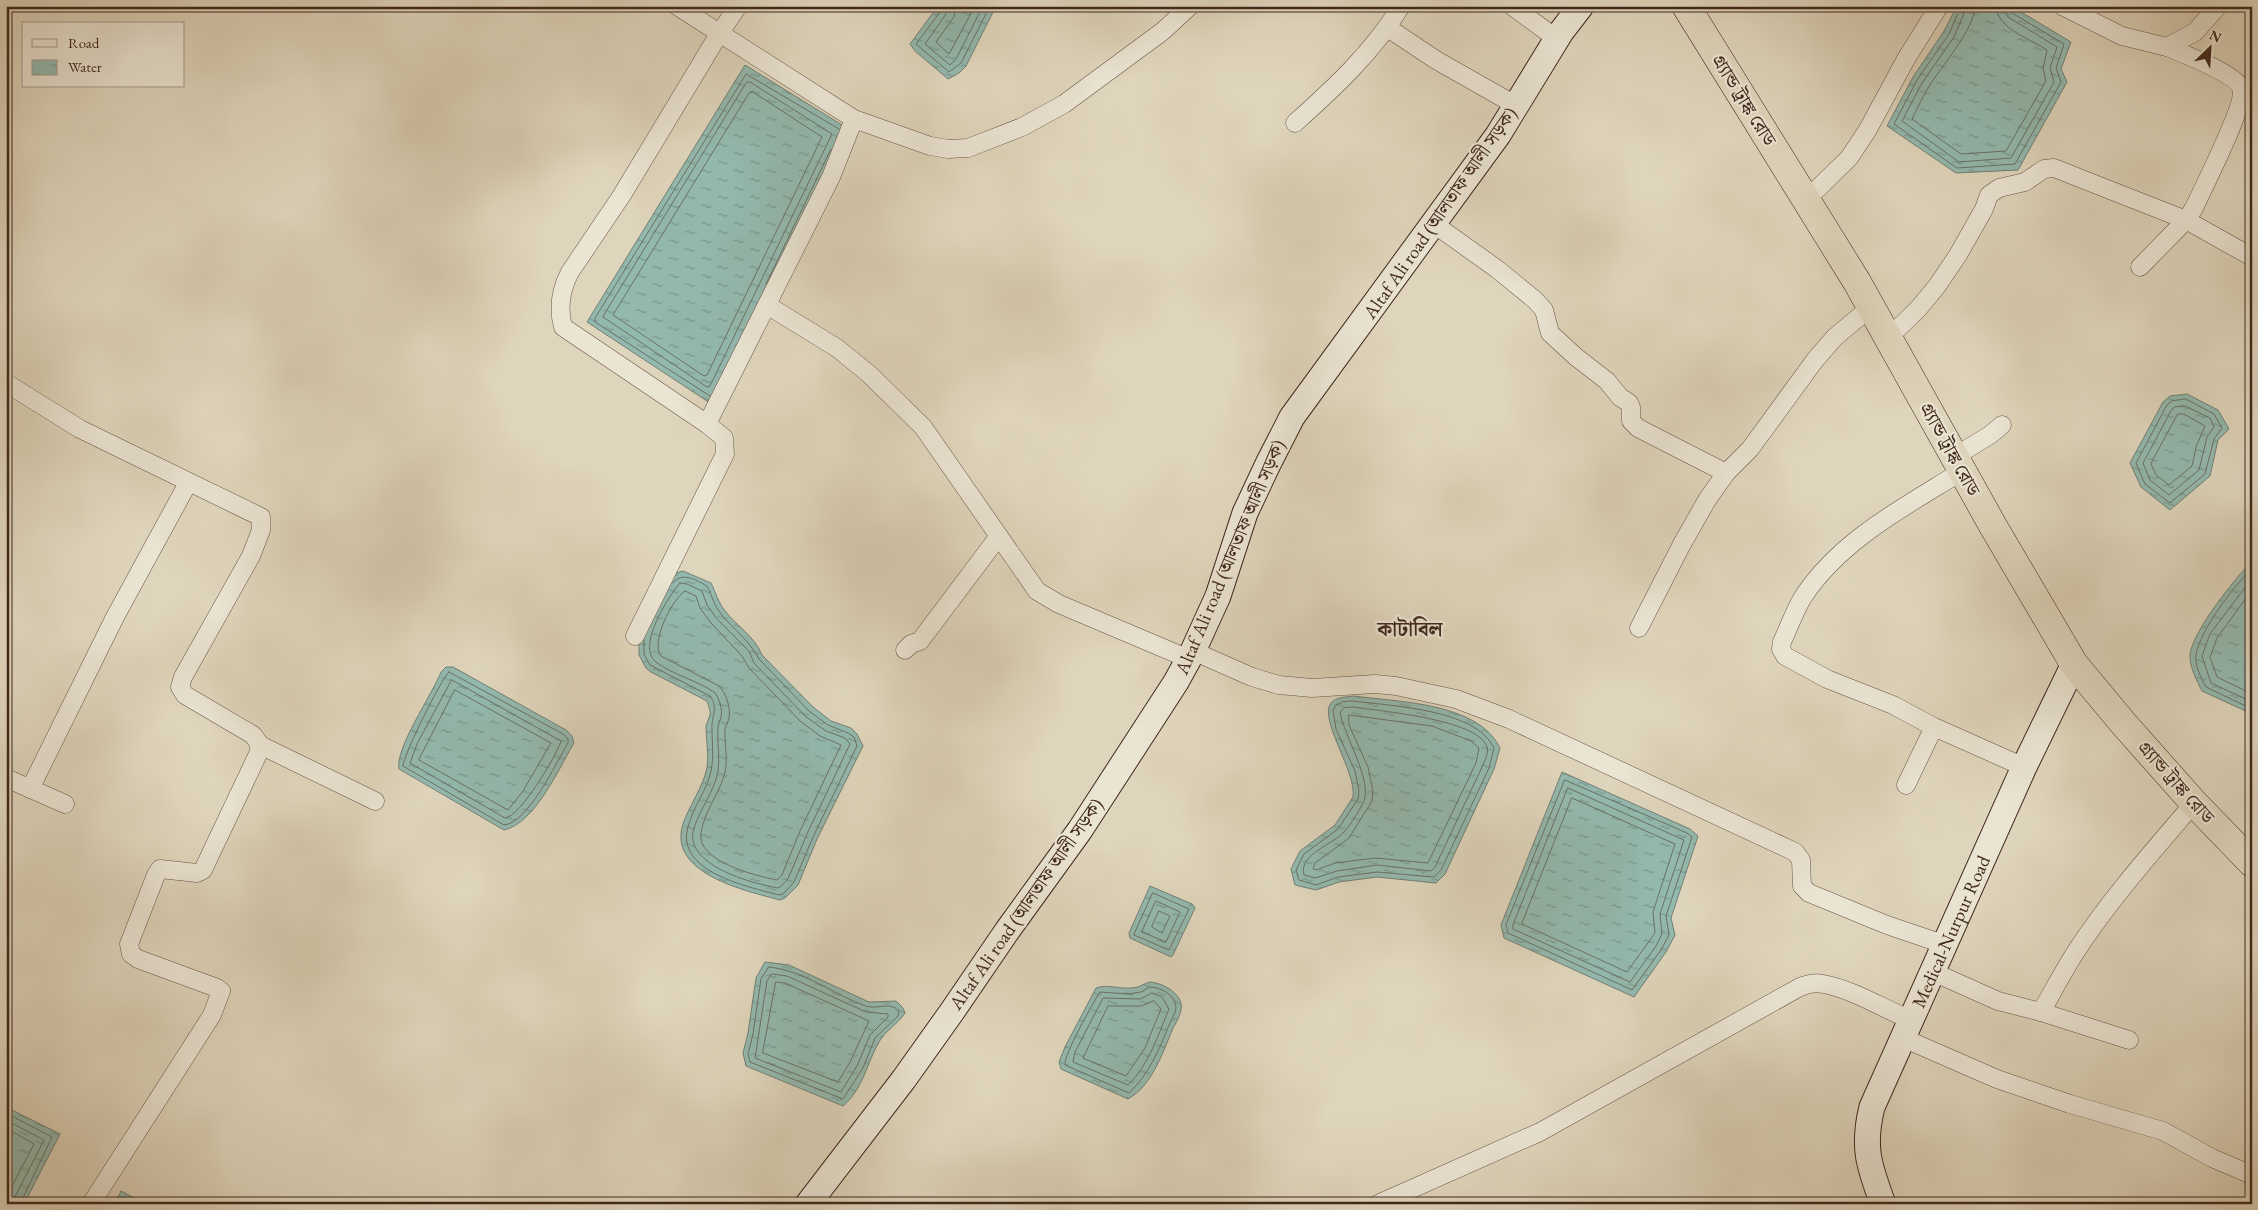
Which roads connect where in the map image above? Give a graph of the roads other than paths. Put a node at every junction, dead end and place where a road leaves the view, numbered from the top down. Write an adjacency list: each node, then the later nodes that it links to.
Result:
1 (677, 6): 12 (street)
2 (738, 6): 12 (street)
3 (1190, 6): 16 (street)
4 (1400, 6): 11 (street)
5 (1512, 6): 13 (street)
6 (1581, 6): 13 (main road, Altaf Ali road (আলতাফ আলী সড়ক))
7 (1686, 6): 18 (highway, গ্র্যান্ড ট্রাঙ্ক রোড)
8 (1939, 6): 18 (street)
9 (2062, 6): 14 (street)
10 (2218, 6): 14 (street)
11 (1388, 28): 15 (street); 17 (street)
12 (719, 34): 16 (street); 27 (street)
13 (1557, 39): 15 (main road, Altaf Ali road (আলতাফ আলী সড়ক))
14 (2167, 47): 19 (street)
15 (1517, 106): 20 (main road, Altaf Ali road (আলতাফ আলী সড়ক))
16 (854, 119): 23 (street)
17 (1295, 123)
18 (1807, 200): 24 (highway, গ্র্যান্ড ট্রাঙ্ক রোড)
19 (2186, 220): 21 (street); 22 (street); 25 (street)
20 (1434, 224): 30 (street); 36 (main road, Altaf Ali road (আলতাফ আলী সড়ক))
21 (2252, 257)
22 (2140, 267)
23 (767, 305): 27 (street); 32 (street)
24 (1871, 307): 25 (highway, গ্র্যান্ড ট্রাঙ্ক রোড); 30 (street)
25 (1889, 337): 29 (highway, গ্র্যান্ড ট্রাঙ্ক রোড)
26 (6, 383): 31 (street)
27 (707, 424): 34 (street)
28 (2002, 425): 29 (street)
29 (1958, 464): 37 (highway, গ্র্যান্ড ট্রাঙ্ক রোড); 38 (street)
30 (1726, 473): 33 (street)
31 (188, 483): 39 (street); 43 (street)
32 (999, 536): 35 (street); 36 (street)
33 (1639, 628)
34 (635, 636)
35 (905, 650)
36 (1191, 655): 48 (street); 55 (main road, Altaf Ali road (আলতাফ আলী সড়ক))
37 (2074, 664): 40 (main road, Medical-Nurpur Road); 45 (highway, গ্র্যান্ড ট্রাঙ্ক রোড)
38 (1934, 727): 40 (street); 42 (street)
39 (260, 745): 44 (street); 54 (street)
40 (2024, 767): 48 (main road, Medical-Nurpur Road)
41 (6, 778): 43 (street)
42 (1906, 785)
43 (30, 788): 46 (street)
44 (375, 801)
45 (2194, 803): 47 (highway, গ্র্যান্ড ট্রাঙ্ক রোড); 50 (street)
46 (65, 804)
47 (2247, 850)
48 (1946, 945): 49 (main road, Medical-Nurpur Road)
49 (1933, 972): 50 (street); 51 (main road, Medical-Nurpur Road)
50 (2041, 1012): 52 (street)
51 (1907, 1029): 53 (street); 56 (street); 57 (main road, Medical-Nurpur Road)
52 (2129, 1040)
53 (2252, 1175)
54 (91, 1204)
55 (808, 1204)
56 (1378, 1204)
57 (1883, 1204)

